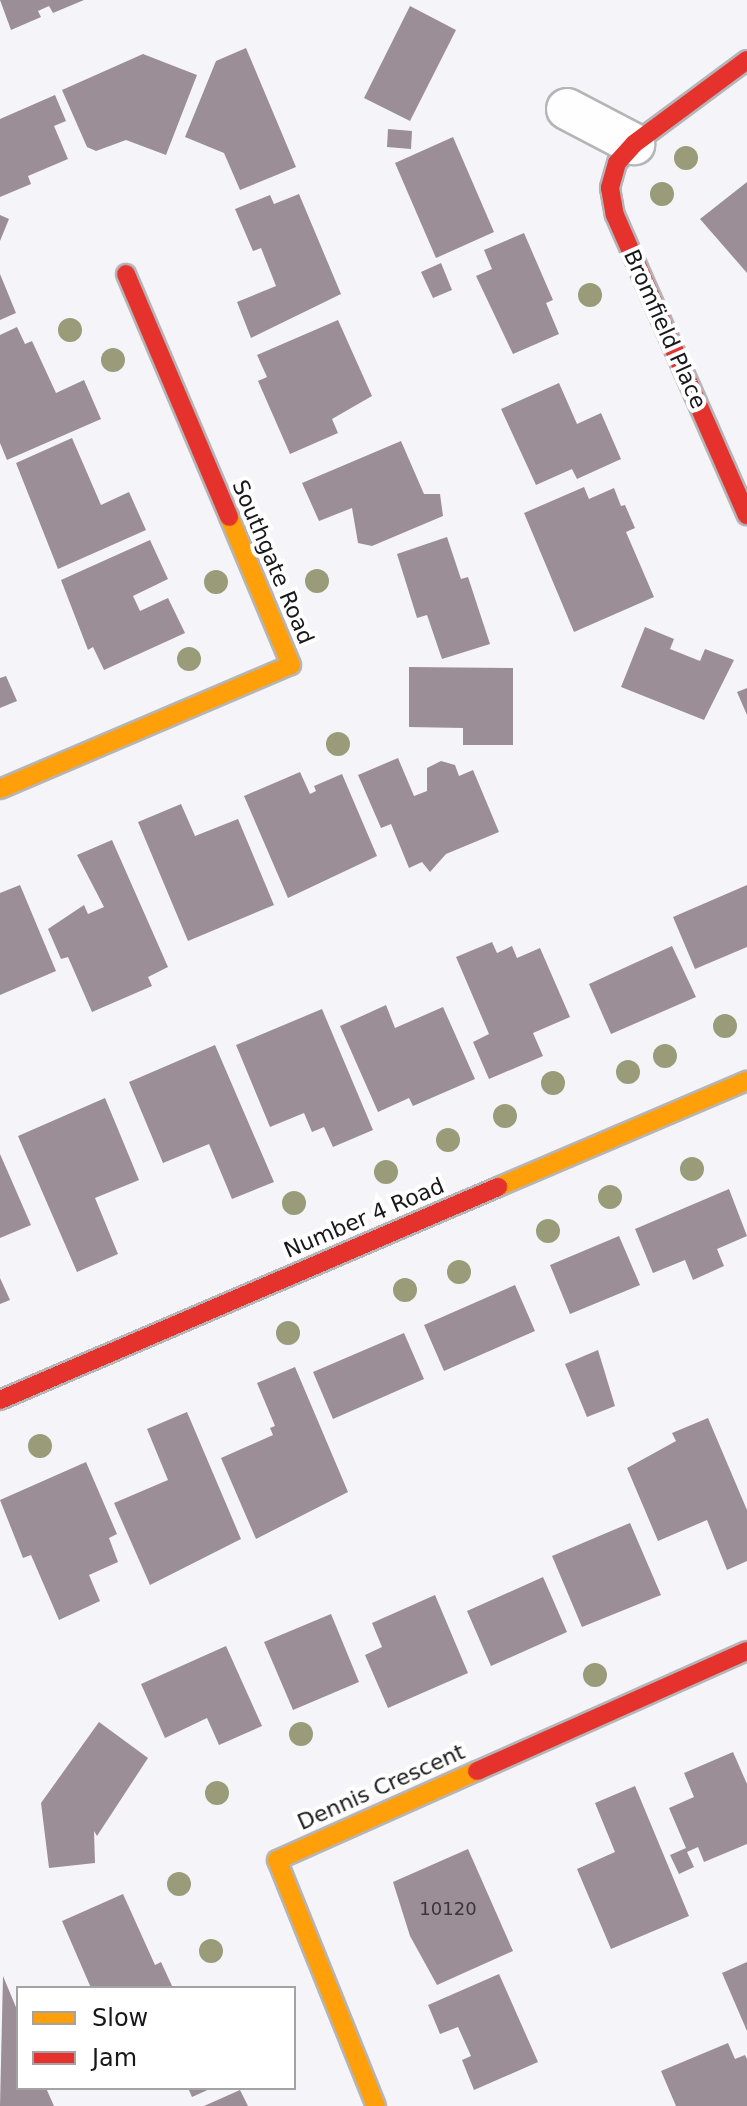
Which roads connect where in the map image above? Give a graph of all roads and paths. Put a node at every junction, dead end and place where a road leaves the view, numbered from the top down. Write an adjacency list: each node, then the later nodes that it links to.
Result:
1 (747, 60): 3 (street, Bromfield Place)
2 (567, 109): 3 (street)
3 (634, 144): 5 (street, Bromfield Place)
4 (126, 274): 6 (street, Southgate Road)
5 (747, 515)
6 (0, 789)
7 (747, 1081): 8 (street, Number 4 Road)
8 (0, 1400)
9 (747, 1651): 10 (street, Dennis Crescent)
10 (376, 2106)

